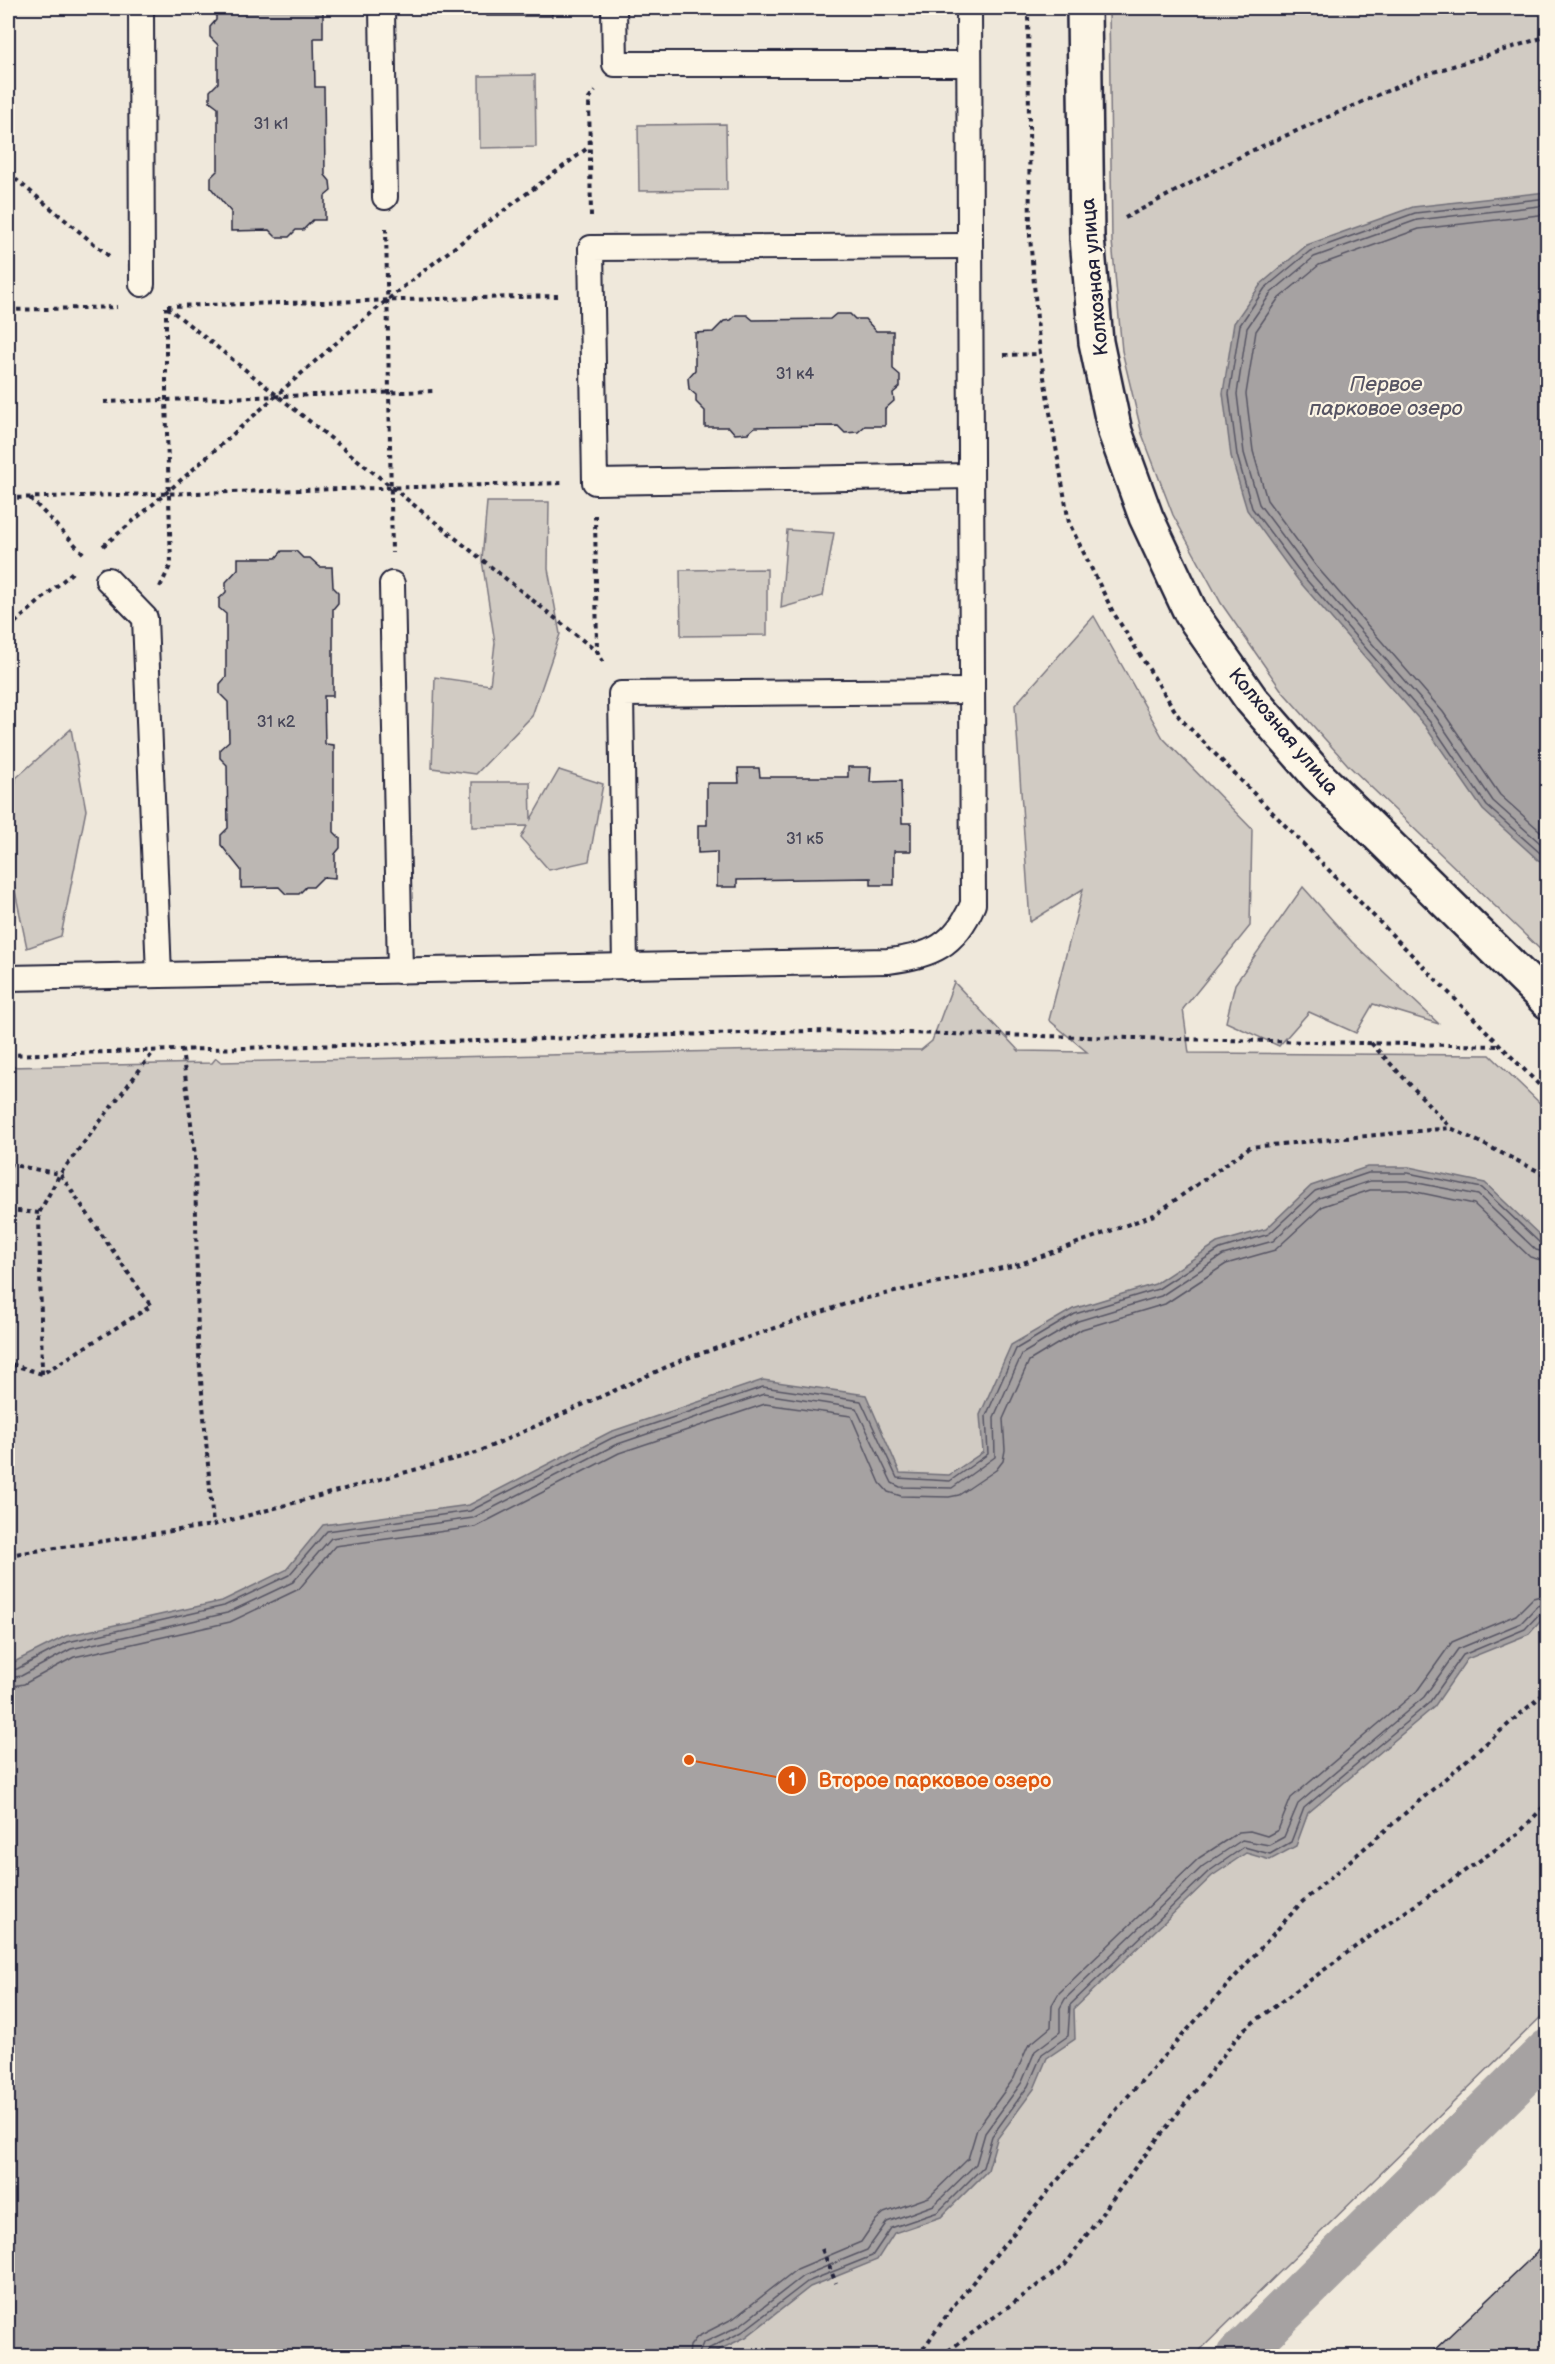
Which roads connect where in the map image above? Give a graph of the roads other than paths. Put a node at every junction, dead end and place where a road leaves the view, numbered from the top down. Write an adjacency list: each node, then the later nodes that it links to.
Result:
1 (141, 8): 9 (lane)
2 (382, 8): 7 (lane)
3 (614, 8): 6 (lane)
4 (969, 8): 6 (lane)
5 (1084, 8): 18 (main road, Колхозная улица)
6 (969, 64): 8 (lane)
7 (385, 197)
8 (970, 246): 10 (lane); 10 (lane)
9 (142, 284)
10 (971, 476): 13 (lane)
11 (108, 580): 16 (lane)
12 (392, 584): 15 (lane)
13 (972, 691): 14 (lane); 14 (lane)
14 (625, 967): 15 (lane)
15 (400, 971): 16 (lane)
16 (159, 975): 17 (lane)
17 (8, 978)
18 (1548, 1002)

